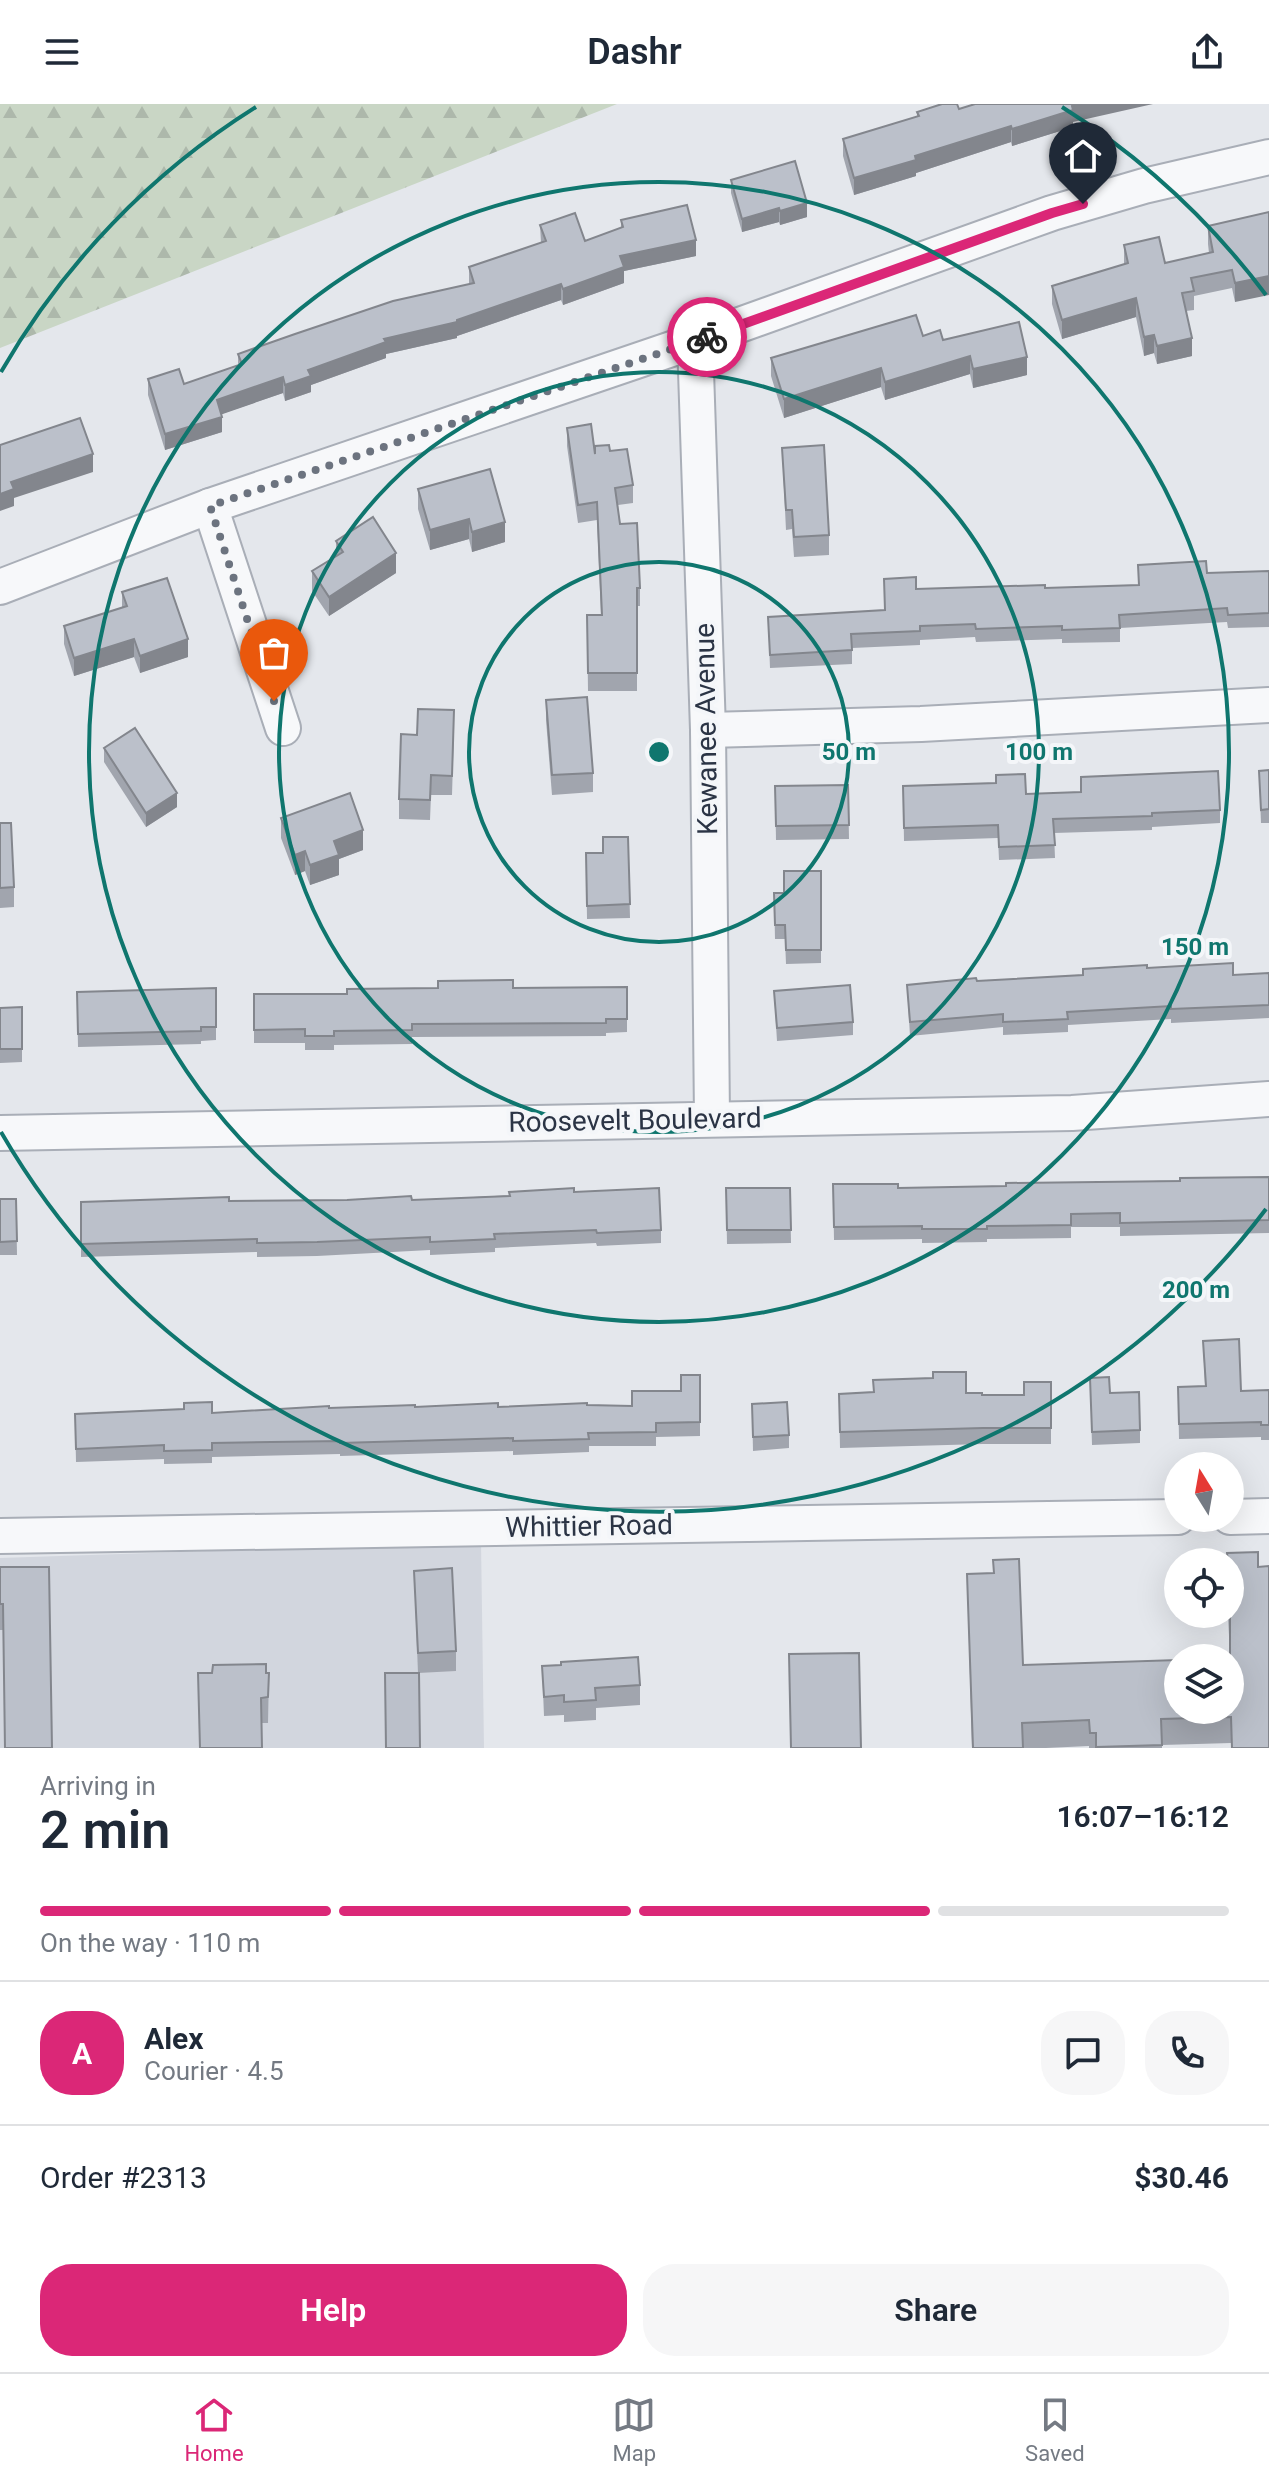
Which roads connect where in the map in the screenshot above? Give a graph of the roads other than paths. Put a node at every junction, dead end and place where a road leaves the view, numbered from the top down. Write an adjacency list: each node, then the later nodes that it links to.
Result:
1 (1269, 157): 2 (street)
2 (695, 341): 3 (street); 7 (street, Kewanee Avenue)
3 (210, 506): 4 (street); 6 (street)
4 (0, 587)
5 (1269, 705): 7 (street)
6 (283, 728)
7 (708, 730): 9 (street, Kewanee Avenue)
8 (1269, 1099): 9 (street, Roosevelt Boulevard)
9 (712, 1118): 10 (street, Roosevelt Boulevard)
10 (0, 1133)
11 (1269, 1516): 13 (street)
12 (1164, 1517): 14 (street, Whittier Road)
13 (1244, 1517)
14 (0, 1536)

